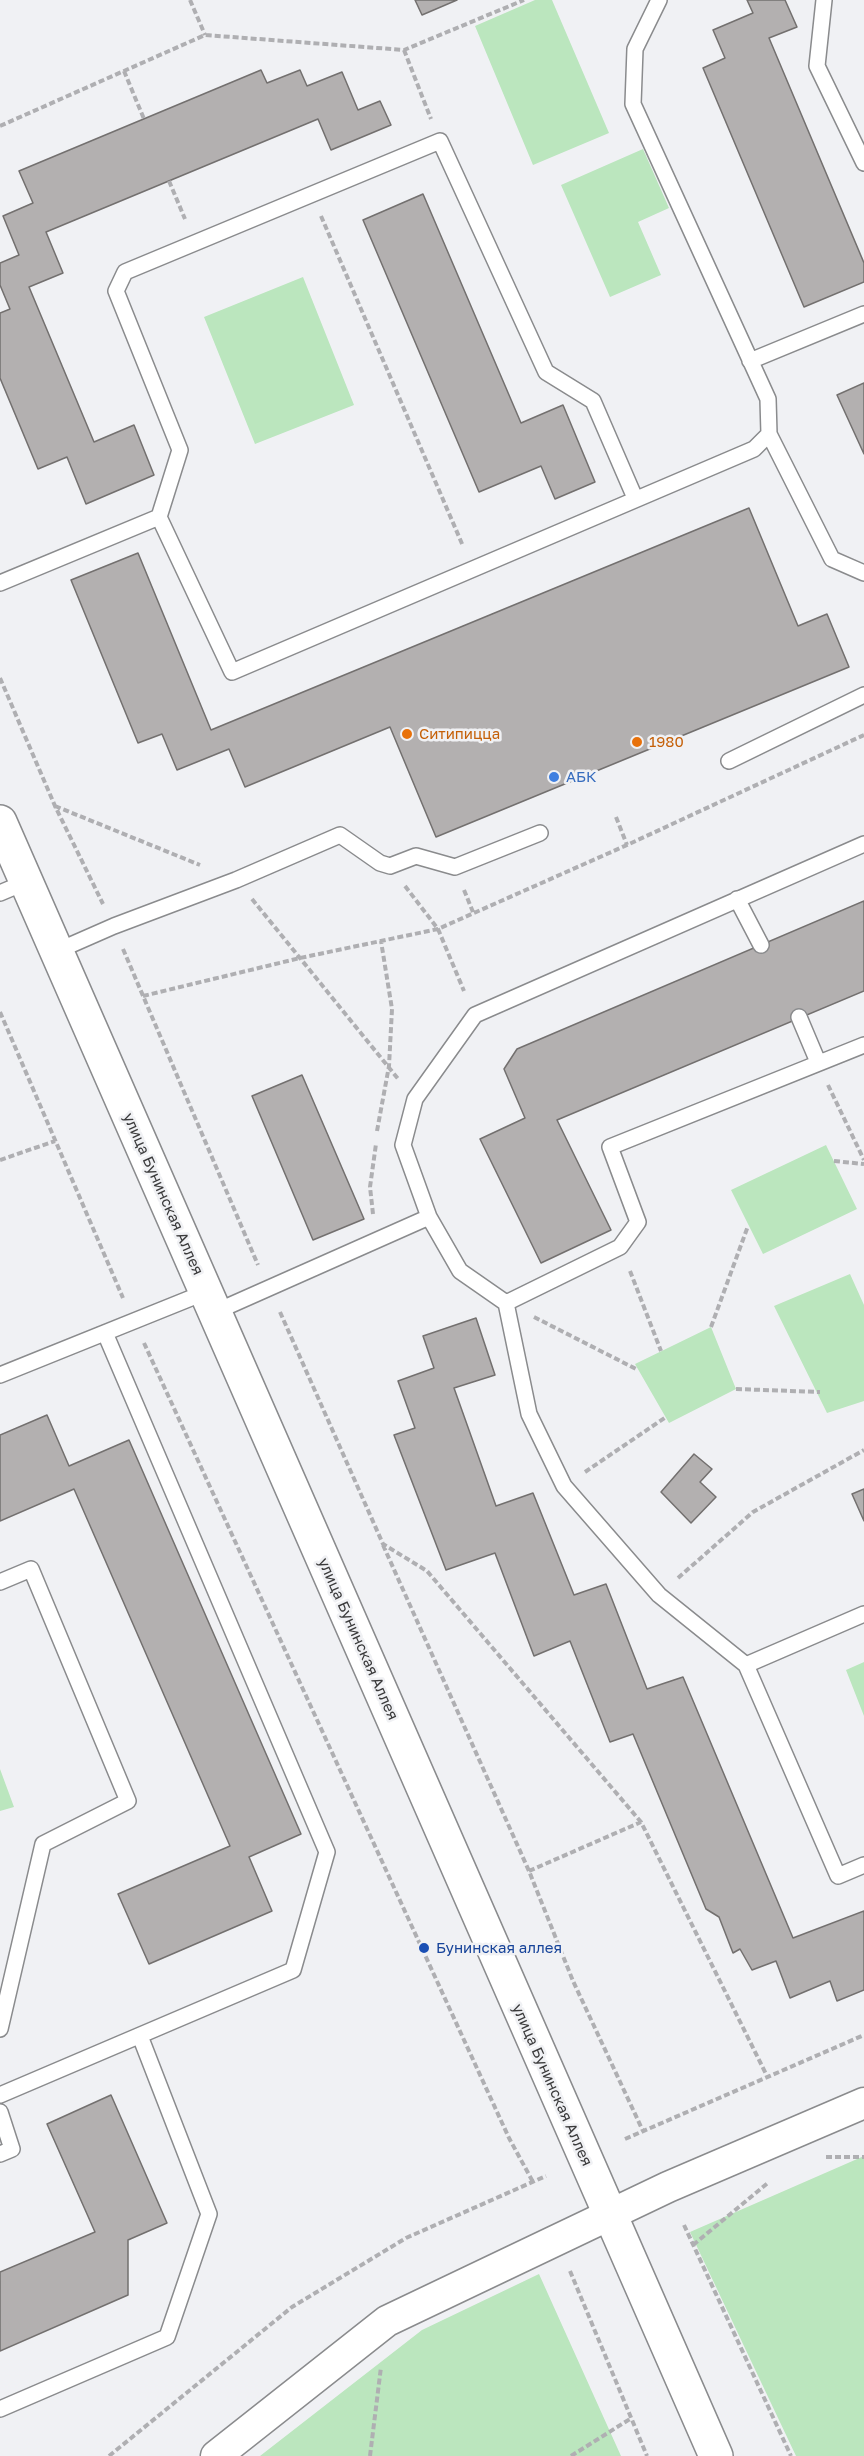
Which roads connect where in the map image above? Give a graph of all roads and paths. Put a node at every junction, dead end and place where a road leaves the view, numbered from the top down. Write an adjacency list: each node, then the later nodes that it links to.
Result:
1 (190, 0): 5 (path)
2 (524, 0): 6 (path)
3 (659, 0): 16 (lane)
4 (824, 0): 11 (lane)
5 (204, 35): 6 (path); 7 (path)
6 (404, 50): 10 (path)
7 (124, 71): 8 (path); 9 (path)
8 (144, 119)
9 (0, 126)
10 (440, 141): 13 (lane); 18 (lane)
11 (864, 163)
12 (169, 181): 14 (path)
13 (312, 194): 14 (lane); 20 (path)
14 (194, 243): 19 (lane)
15 (864, 314): 16 (lane)
16 (750, 361): 17 (lane)
17 (769, 434): 18 (lane); 21 (lane)
18 (635, 498): 20 (lane)
19 (159, 517): 20 (lane); 22 (lane)
20 (473, 568)
21 (863, 575)
22 (0, 583)
23 (0, 678): 27 (path)
24 (864, 695): 26 (lane)
25 (864, 735): 32 (path)
26 (729, 761)
27 (55, 806): 34 (path); 37 (path)
28 (616, 817): 32 (path)
29 (0, 822): 35 (street, улица Бунинская Аллея)
30 (540, 833): 33 (lane)
31 (864, 844): 36 (lane)
32 (627, 845): 38 (path)
33 (390, 866): 34 (lane); 38 (path)
34 (236, 880): 37 (lane); 42 (path)
35 (13, 887): 41 (street, улица Бунинская Аллея)
36 (737, 899): 40 (lane); 45 (lane)
37 (114, 926): 41 (lane); 43 (path)
38 (438, 929): 39 (path); 45 (path)
39 (380, 941): 42 (path); 49 (path)
40 (761, 945)
41 (57, 951): 60 (street, улица Бунинская Аллея)
42 (300, 958): 43 (path); 49 (path)
43 (143, 996): 59 (path)
44 (0, 1012): 51 (path)
45 (474, 1015): 50 (lane)
46 (799, 1017): 48 (lane)
47 (864, 1045): 48 (lane)
48 (818, 1062): 54 (path); 58 (lane)
49 (389, 1066): 50 (path); 56 (path)
50 (415, 1099): 55 (lane)
51 (55, 1141): 52 (path); 62 (path)
52 (0, 1160)
53 (834, 1161): 54 (path)
54 (864, 1162)
55 (429, 1217): 59 (lane); 61 (lane)
56 (374, 1222)
57 (748, 1226): 63 (path)
58 (620, 1247): 61 (lane); 65 (path)
59 (269, 1288): 60 (lane); 73 (path)
60 (211, 1302): 62 (lane); 96 (street, улица Бунинская Аллея)
61 (506, 1303): 66 (path); 72 (lane)
62 (134, 1322): 64 (lane); 95 (path)
63 (711, 1327)
64 (105, 1333): 67 (lane); 83 (lane)
65 (662, 1351)
66 (638, 1370)
67 (0, 1375)
68 (736, 1389): 69 (path)
69 (820, 1392)
70 (666, 1417): 72 (path)
71 (864, 1450): 75 (path)
72 (564, 1486): 75 (lane)
73 (383, 1544): 78 (path); 80 (path)
74 (0, 1582): 81 (lane)
75 (659, 1594): 77 (lane)
76 (864, 1614): 77 (lane)
77 (746, 1665): 79 (lane)
78 (641, 1822): 80 (path); 84 (path)
79 (864, 1865)
80 (529, 1871): 88 (path)
81 (0, 2029)
82 (864, 2035): 84 (path)
83 (140, 2036): 85 (lane); 101 (lane)
84 (768, 2078): 88 (path)
85 (0, 2095)
86 (864, 2103): 96 (street)
87 (0, 2112): 90 (lane)
88 (643, 2131): 89 (path)
89 (625, 2139)
90 (0, 2154)
91 (821, 2157): 92 (path)
92 (864, 2157)
93 (546, 2176): 95 (path)
94 (773, 2179): 98 (path)
95 (533, 2182): 103 (path)
96 (610, 2216): 100 (street); 108 (street, улица Бунинская Аллея)
97 (684, 2225): 98 (path)
98 (693, 2245): 109 (path)
99 (570, 2268): 102 (path)
100 (387, 2321): 104 (street); 105 (path)
101 (0, 2409)
102 (630, 2419): 106 (path); 107 (path)
103 (109, 2456)
104 (216, 2456)
105 (369, 2456)
106 (571, 2456)
107 (647, 2456)
108 (716, 2456)
109 (791, 2456)

